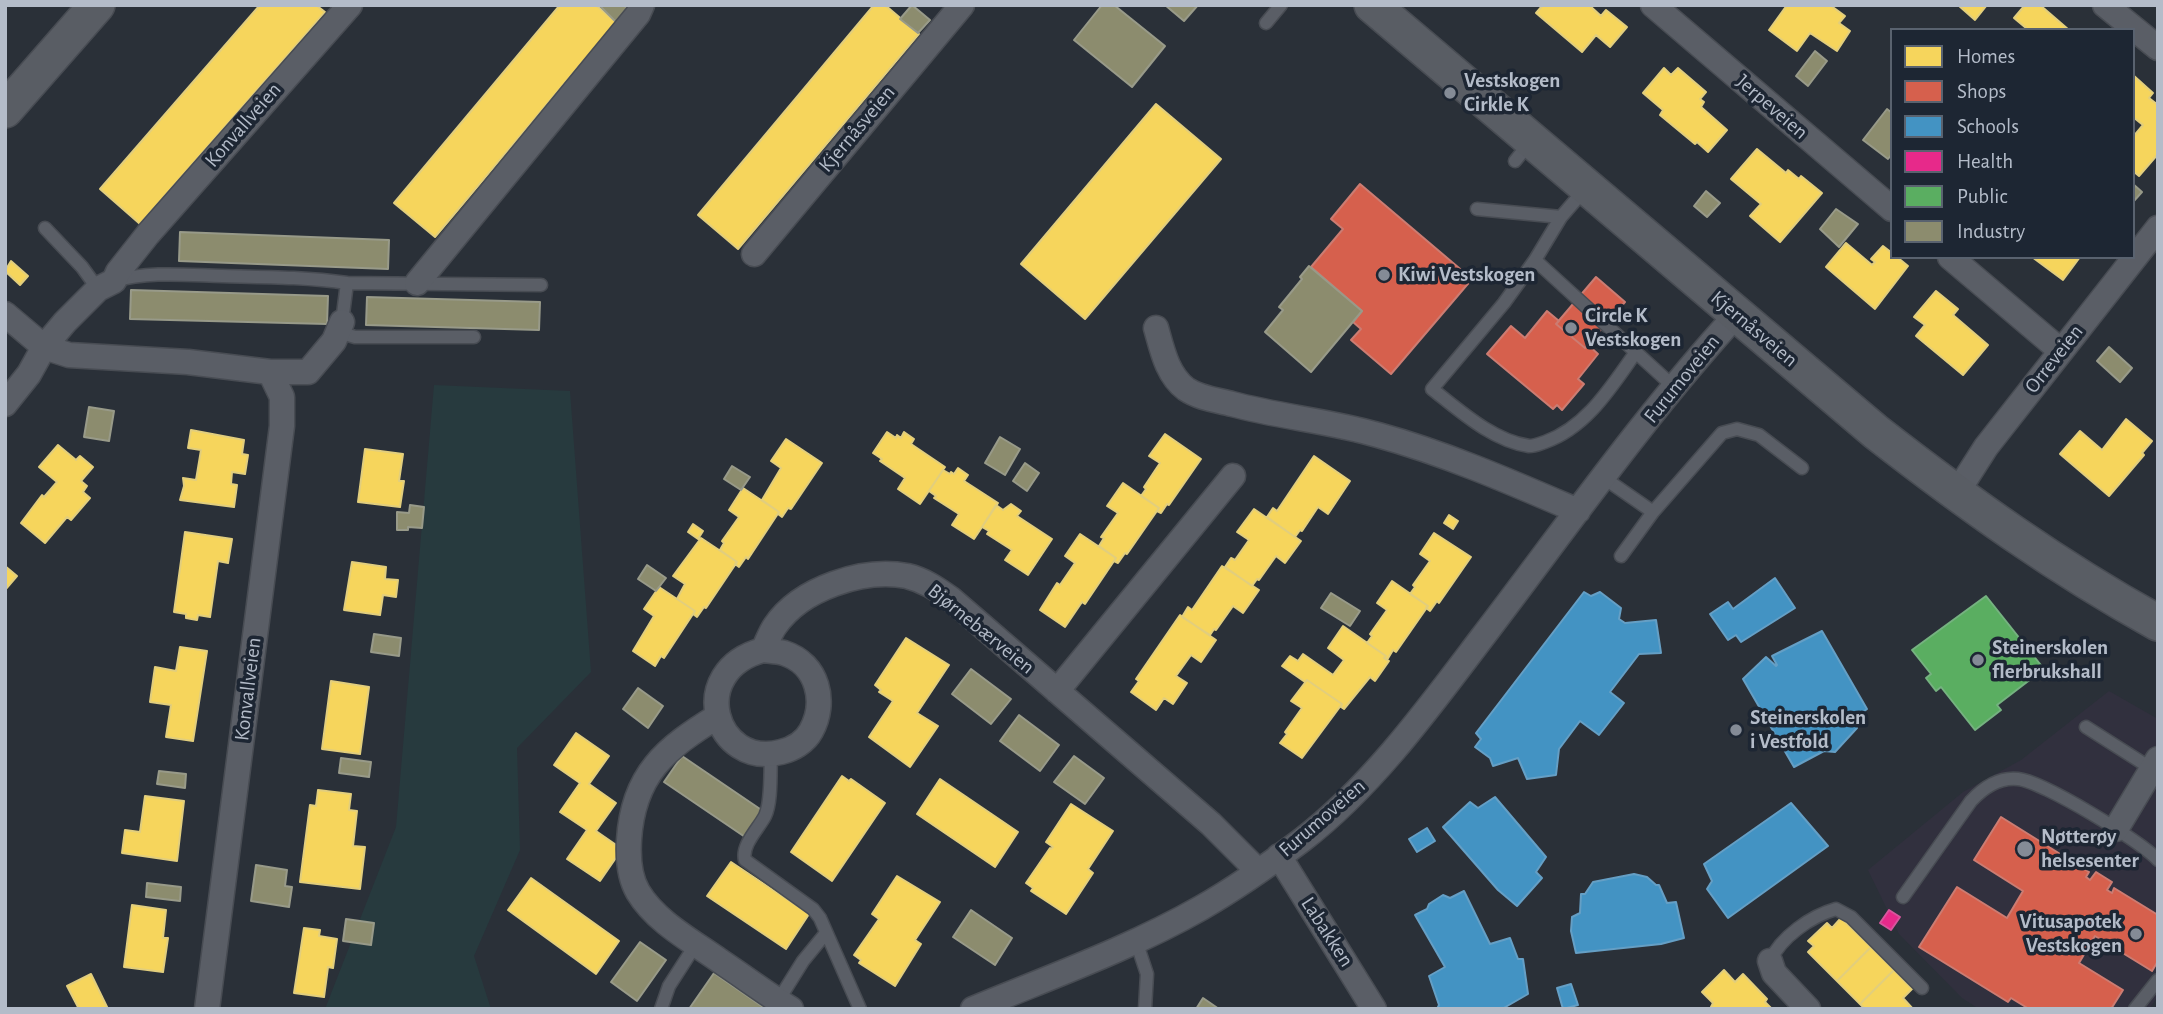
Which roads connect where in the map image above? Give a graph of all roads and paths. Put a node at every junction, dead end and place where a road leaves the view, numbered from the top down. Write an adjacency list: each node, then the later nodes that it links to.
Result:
1 (97, 5): 13 (main road)
2 (350, 5): 27 (street, Konvallveien)
3 (642, 5): 26 (street)
4 (962, 5): 20 (street, Kjernåsveien)
5 (1281, 5): 9 (lane)
6 (1372, 5): 14 (main road, Kjernåsveien)
7 (1653, 5): 15 (street, Jerpeveien)
8 (2105, 5): 10 (street)
9 (1266, 23)
10 (2133, 28)
11 (2135, 29): 12 (street)
12 (2158, 48)
13 (5, 110)
14 (1586, 187): 17 (lane); 30 (main road, Kjernåsveien)
15 (1890, 207)
16 (1477, 209): 17 (lane)
17 (1561, 217): 24 (lane)
18 (46, 228): 27 (lane)
19 (2158, 228): 21 (street, Orreveien)
20 (754, 254)
21 (2135, 257)
22 (1952, 259): 35 (street)
23 (2134, 259): 35 (street, Orreveien)
24 (1535, 260): 36 (lane); 36 (lane)
25 (347, 283): 26 (lane); 27 (lane); 31 (lane)
26 (417, 283): 28 (lane)
27 (106, 285): 34 (street, Konvallveien)
28 (541, 285)
29 (5, 314): 34 (street)
30 (1737, 314): 38 (street, Furumoveien); 43 (main road, Kjernåsveien)
31 (340, 327): 33 (lane); 37 (street)
32 (1156, 328): 44 (street)
33 (474, 338)
34 (44, 346): 37 (street); 39 (street, Konvallveien)
35 (2061, 351): 43 (street, Orreveien)
36 (1636, 352): 38 (lane)
37 (270, 372): 66 (street, Konvallveien)
38 (1674, 387): 42 (street, Furumoveien)
39 (5, 404)
40 (1802, 468): 45 (lane)
41 (1233, 476): 49 (street)
42 (1604, 478): 44 (street, Furumoveien); 45 (lane)
43 (1956, 494): 47 (main road, Kjernåsveien)
44 (1578, 511): 55 (street, Furumoveien)
45 (1653, 513): 46 (lane)
46 (1621, 556)
47 (2158, 624)
48 (763, 650): 49 (street, Bjørnebærveien); 50 (street); 52 (street)
49 (1057, 691): 57 (street, Bjørnebærveien)
50 (718, 716): 52 (street); 61 (street)
51 (2086, 727): 53 (lane)
52 (771, 754): 59 (lane)
53 (2155, 764): 54 (street)
54 (2116, 828): 56 (lane); 58 (lane)
55 (1279, 856): 57 (street, Furumoveien); 71 (street, Labakken)
56 (2158, 860)
57 (1258, 872): 60 (street, Furumoveien)
58 (1903, 897)
59 (826, 933): 65 (lane); 68 (lane)
60 (1136, 941): 69 (street, Furumoveien); 70 (lane)
61 (696, 944): 65 (street); 67 (lane)
62 (1770, 961): 64 (lane); 72 (street)
63 (2158, 980): 73 (lane)
64 (1922, 988)
65 (785, 1005)
66 (207, 1009)
67 (661, 1009)
68 (860, 1009)
69 (973, 1009)
70 (1145, 1009)
71 (1374, 1009)
72 (1808, 1009)
73 (2136, 1009)

